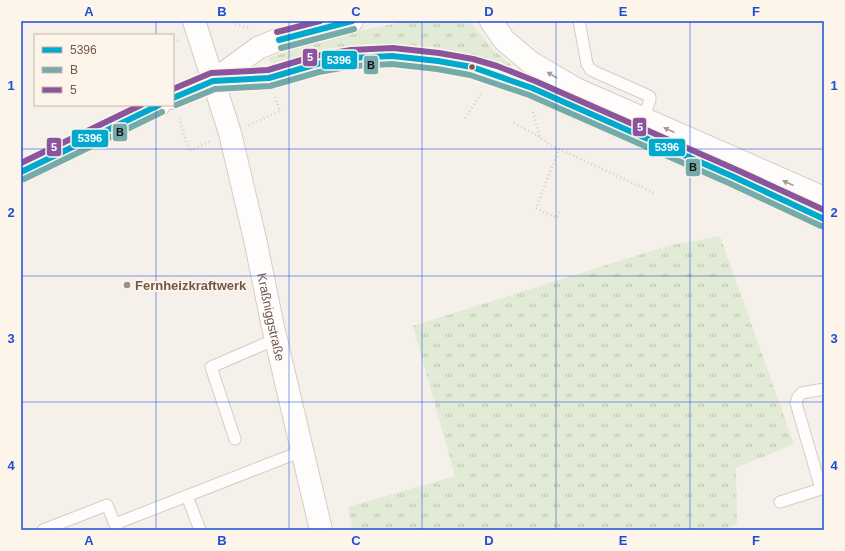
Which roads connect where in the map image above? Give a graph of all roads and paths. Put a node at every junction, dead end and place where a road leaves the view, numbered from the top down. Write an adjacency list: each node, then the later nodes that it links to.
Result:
1 (194, 21): 6 (main road, Kraßniggstraße)
2 (352, 21): 6 (main road)
3 (491, 21): 11 (main road, one-way to 3)
4 (579, 21): 11 (lane)
5 (494, 74): 6 (main road); 10 (path); 19 (main road)
6 (213, 81): 7 (main road); 20 (main road, Kraßniggstraße)
7 (174, 98)
8 (157, 106): 15 (main road)
9 (532, 110): 13 (path)
10 (465, 118)
11 (643, 118): 17 (main road, one-way to 11)
12 (514, 123): 13 (path)
13 (540, 137): 14 (path)
14 (559, 149): 16 (path); 18 (path)
15 (21, 172)
16 (654, 193)
17 (824, 198)
18 (559, 212)
19 (824, 219)
20 (276, 339): 22 (lane); 23 (main road, Kraßniggstraße)
21 (824, 389): 25 (lane)
22 (235, 439)
23 (302, 451): 24 (lane); 29 (main road, Kraßniggstraße)
24 (186, 496): 26 (lane); 28 (lane)
25 (780, 502)
26 (116, 527): 27 (lane)
27 (43, 530)
28 (200, 530)
29 (321, 530)

